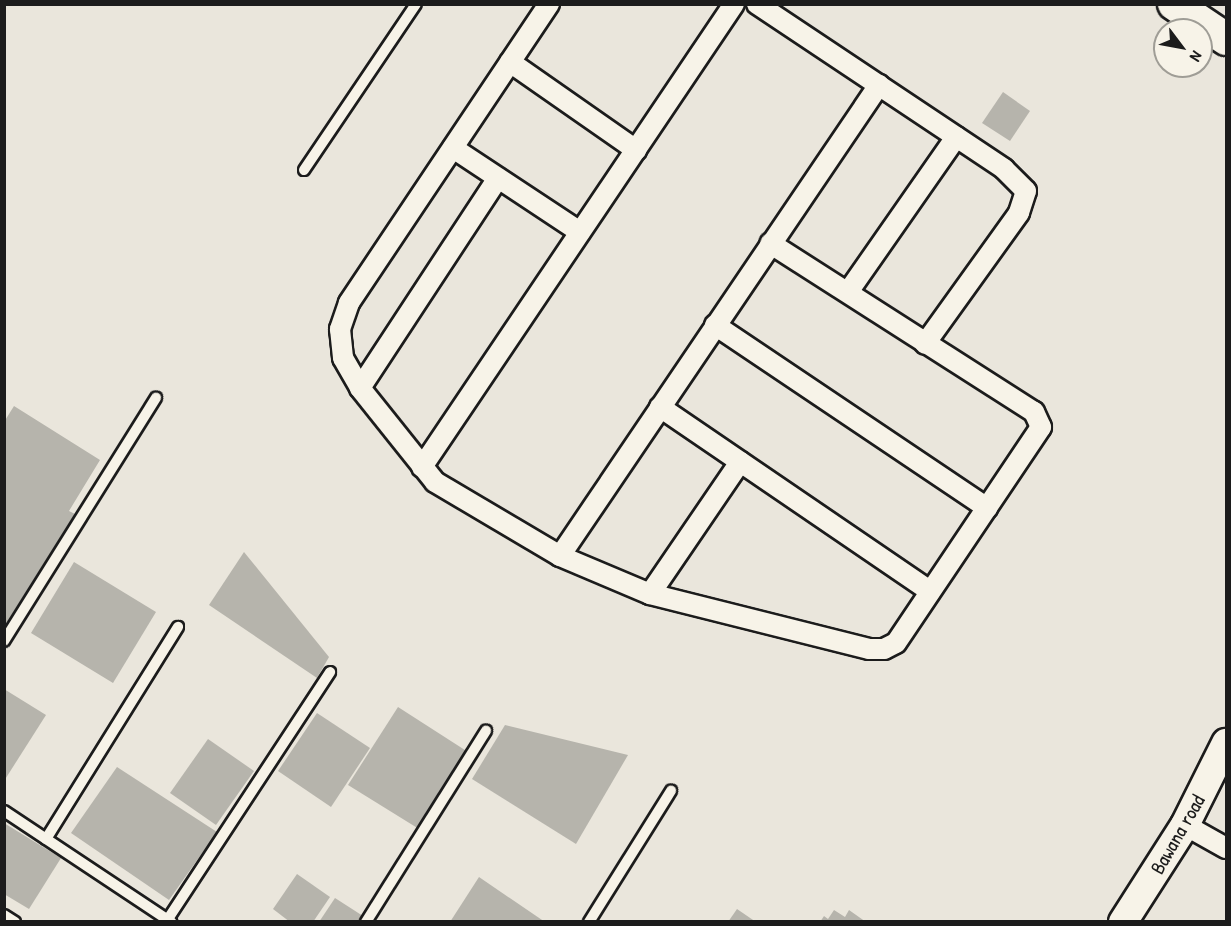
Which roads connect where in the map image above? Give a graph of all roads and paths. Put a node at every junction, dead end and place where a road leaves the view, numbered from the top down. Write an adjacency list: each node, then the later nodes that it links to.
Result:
1 (416, 4): 12 (lane)
2 (549, 4): 7 (street)
3 (734, 4): 11 (street)
4 (758, 4): 8 (street)
5 (1174, 4): 6 (main road)
6 (1227, 39)
7 (510, 63): 10 (street); 11 (street)
8 (879, 85): 9 (street); 15 (street)
9 (956, 137): 16 (street); 18 (street)
10 (453, 148): 13 (street); 19 (street)
11 (636, 150): 14 (street)
12 (304, 170)
13 (498, 178): 14 (street); 19 (street)
14 (580, 232): 23 (street)
15 (770, 243): 16 (street); 17 (street)
16 (848, 292): 18 (street)
17 (715, 325): 21 (street); 24 (street)
18 (926, 344): 24 (street)
19 (360, 388): 23 (street)
20 (156, 398): 29 (lane)
21 (660, 407): 22 (street); 25 (street)
22 (740, 462): 26 (street); 27 (street)
23 (422, 467): 25 (street)
24 (987, 508): 26 (street)
25 (560, 556): 27 (street)
26 (930, 591): 27 (street)
27 (650, 594)
28 (178, 627): 37 (lane)
29 (4, 641)
30 (330, 672): 41 (lane)
31 (486, 730): 42 (lane)
32 (1227, 743): 36 (main road, Bawana road)
33 (1227, 781): 36 (main road, Bawana road)
34 (671, 791): 43 (lane)
35 (4, 812): 37 (lane)
36 (1192, 829): 38 (street); 44 (main road, Bawana road); 45 (main road, Bawana road)
37 (46, 839): 41 (lane)
38 (1227, 849)
39 (4, 915): 40 (lane)
40 (15, 921)
41 (168, 921)
42 (366, 921)
43 (589, 921)
44 (1123, 921)
45 (1143, 921)

